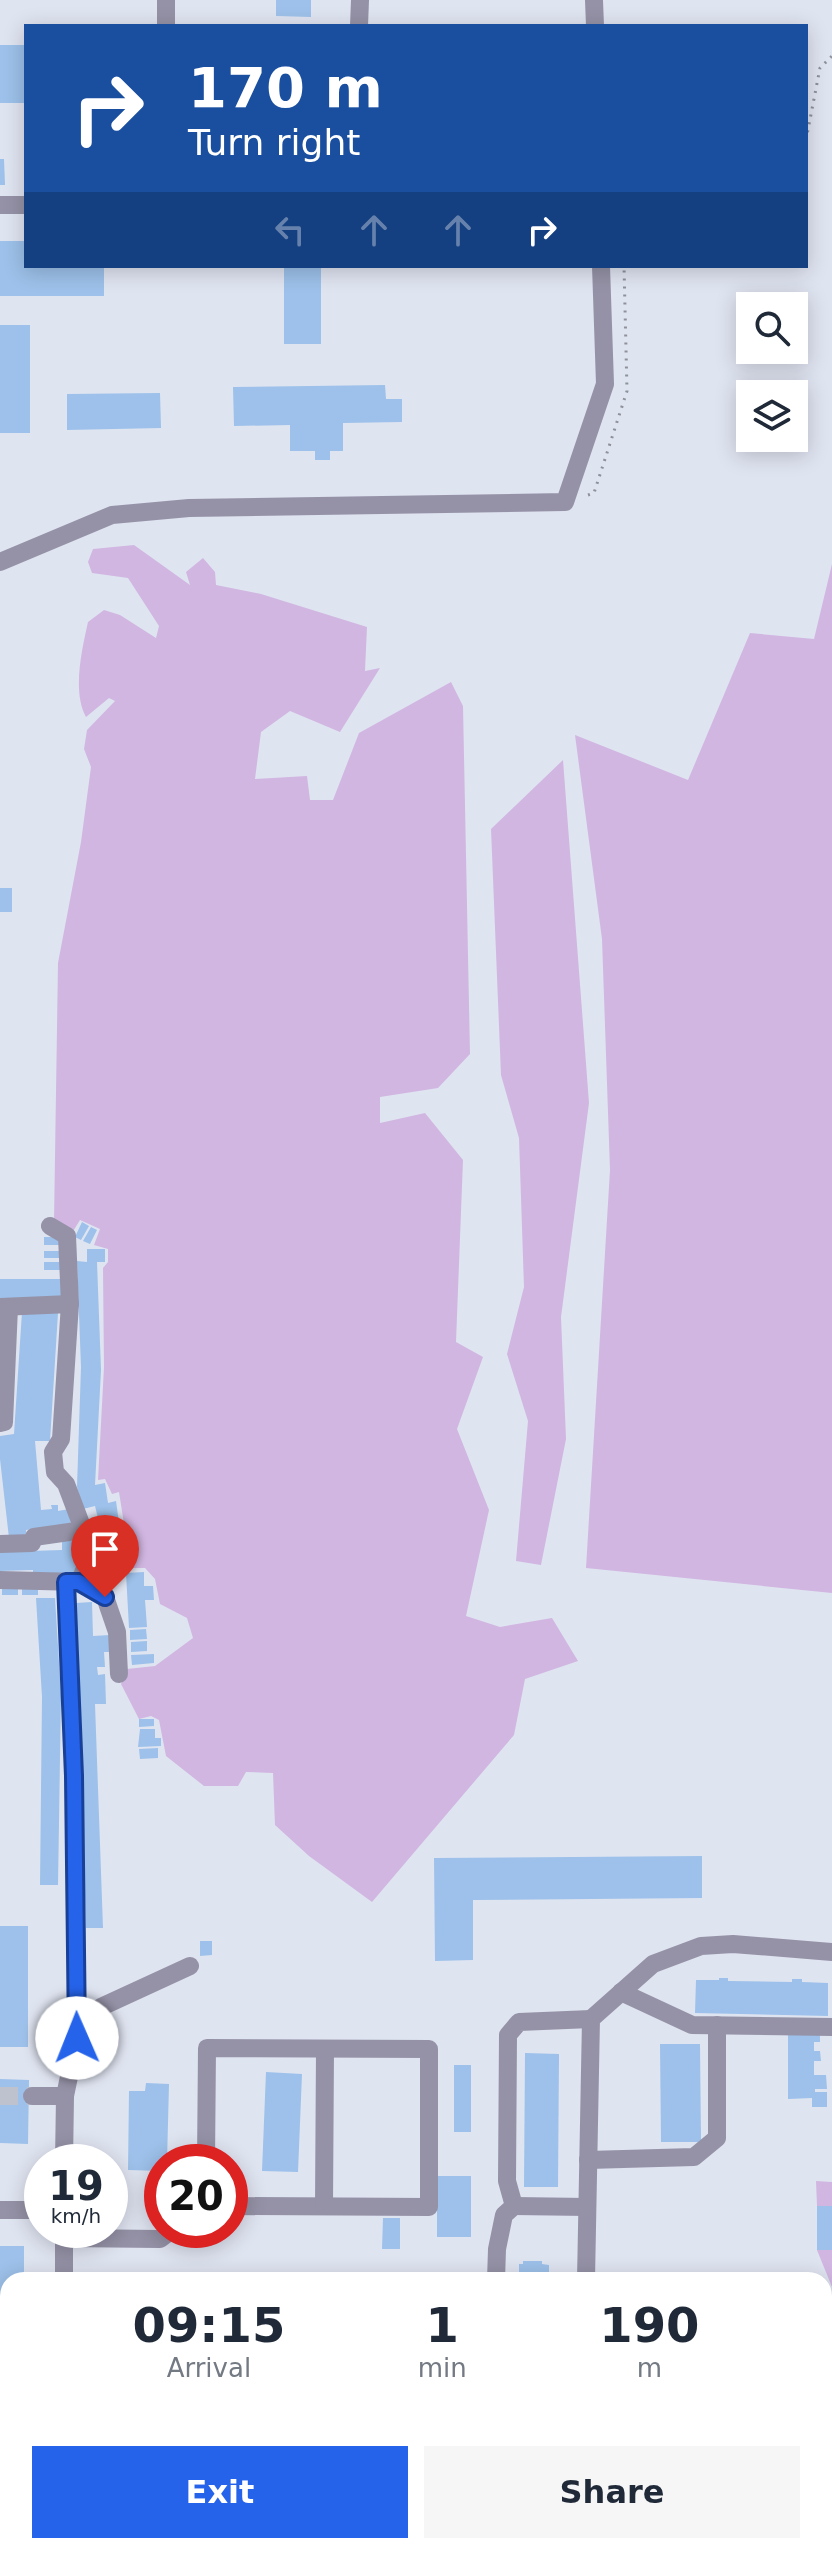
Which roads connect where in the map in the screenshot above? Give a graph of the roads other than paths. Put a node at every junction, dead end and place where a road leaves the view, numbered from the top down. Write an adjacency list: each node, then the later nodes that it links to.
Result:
1 (166, 0): 4 (street)
2 (360, 0): 5 (street)
3 (594, 0): 6 (street)
4 (166, 24)
5 (359, 24)
6 (595, 24)
7 (0, 205): 8 (street)
8 (24, 205)
9 (601, 268): 10 (street)
10 (0, 562)
11 (50, 1226): 12 (street)
12 (70, 1304): 13 (street); 15 (street)
13 (4, 1307): 14 (street)
14 (0, 1423)
15 (83, 1530): 16 (street); 18 (street)
16 (0, 1544)
17 (0, 1580): 18 (street)
18 (72, 1582): 19 (street); 26 (street)
19 (119, 1674)
20 (832, 1952): 22 (street)
21 (190, 1966): 26 (street)
22 (621, 1992): 23 (street); 24 (street)
23 (591, 2019): 32 (street); 35 (street)
24 (717, 2025): 25 (street); 32 (street)
25 (832, 2027)
26 (77, 2038): 29 (street)
27 (325, 2049): 31 (street); 34 (street); 34 (street)
28 (32, 2096): 29 (street)
29 (65, 2096): 30 (street)
30 (64, 2144)
31 (206, 2144)
32 (588, 2160): 36 (street)
33 (248, 2206): 34 (street)
34 (324, 2206)
35 (514, 2206): 36 (street); 41 (street)
36 (587, 2207): 42 (street)
37 (0, 2210): 38 (street)
38 (24, 2210)
39 (64, 2248): 40 (street)
40 (64, 2272)
41 (496, 2272)
42 (586, 2272)

